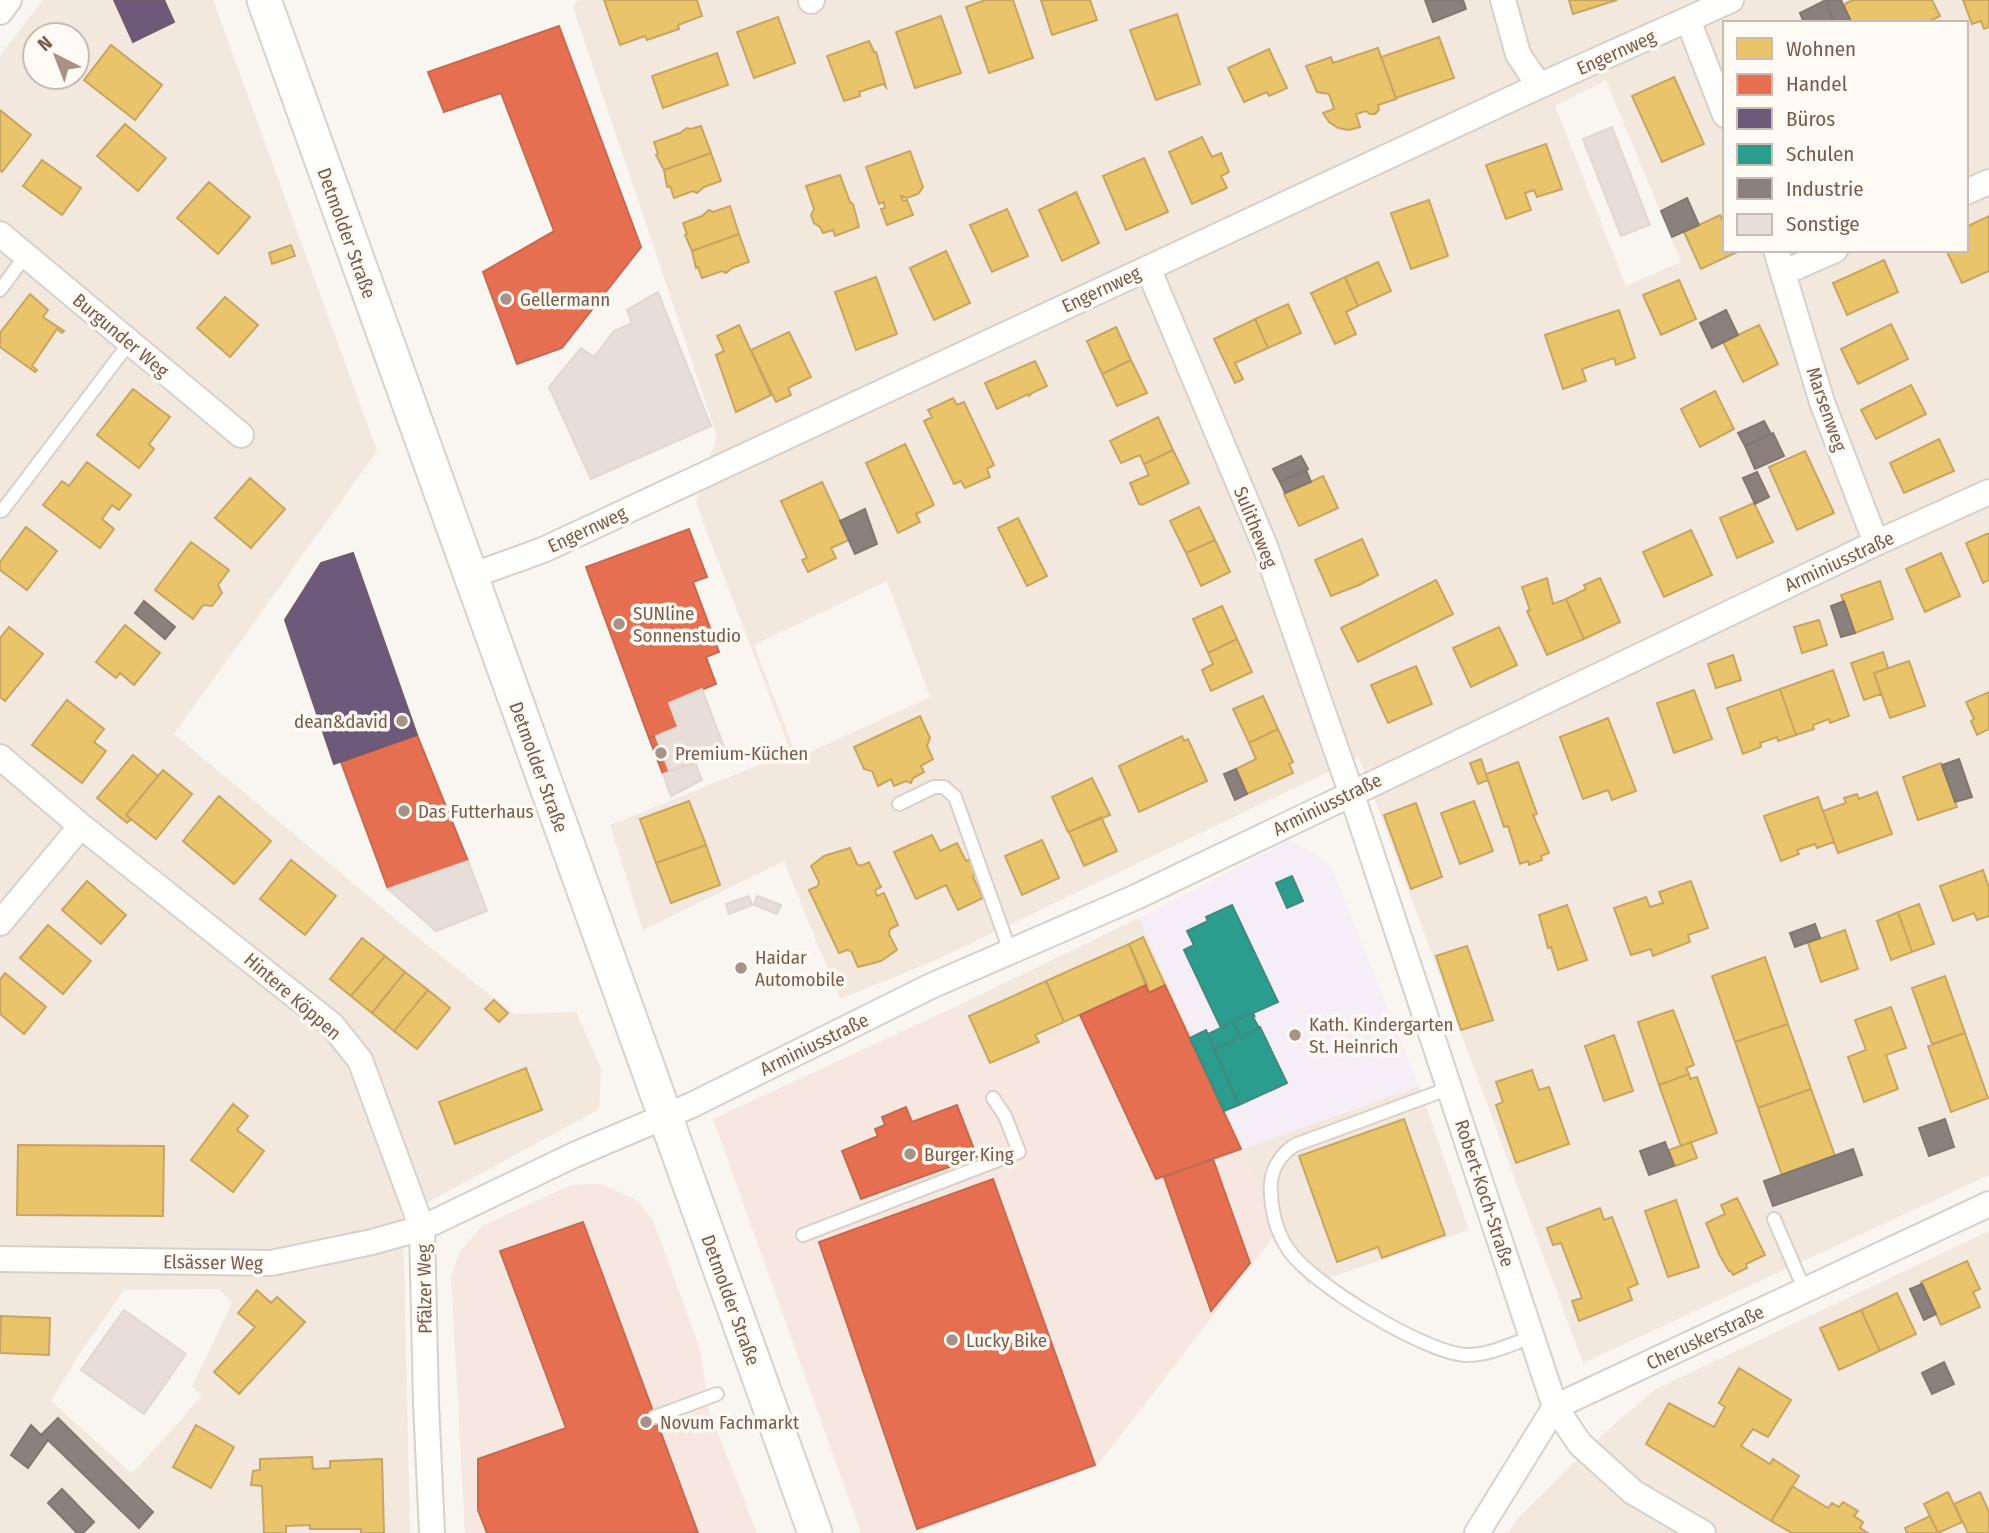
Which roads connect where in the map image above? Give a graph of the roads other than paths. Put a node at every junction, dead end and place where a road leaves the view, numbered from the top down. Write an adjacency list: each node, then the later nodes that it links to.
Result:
1 (9, 0): 5 (street)
2 (264, 0): 22 (main road, Detmolder Straße)
3 (1503, 0): 7 (street)
4 (1731, 0): 6 (street, Engernweg)
5 (0, 12)
6 (1688, 20): 7 (street, Engernweg); 8 (street)
7 (1539, 86): 15 (street, Engernweg)
8 (1723, 110)
9 (1989, 182): 10 (street)
10 (1968, 191)
11 (0, 234): 13 (street, Burgunder Weg)
12 (1825, 252): 14 (street, Marsenweg)
13 (26, 255): 16 (lane); 17 (street, Burgunder Weg)
14 (1781, 261): 21 (street, Marsenweg)
15 (1148, 268): 22 (street, Engernweg); 24 (street, Sulitheweg)
16 (0, 290)
17 (130, 342): 18 (street, Burgunder Weg); 20 (lane)
18 (242, 435)
19 (1989, 492): 21 (street, Arminiusstraße)
20 (2, 511)
21 (1876, 543): 24 (street, Arminiusstraße)
22 (471, 576): 31 (main road, Detmolder Straße)
23 (0, 757): 26 (street, Hintere Köppen)
24 (1351, 792): 28 (street, Arminiusstraße); 29 (street, Robert-Koch-Straße)
25 (899, 804): 28 (lane)
26 (81, 826): 27 (street); 34 (street, Hintere Köppen)
27 (0, 923)
28 (1010, 951): 31 (street, Arminiusstraße)
29 (1450, 1088): 38 (street, Robert-Koch-Straße); 38 (lane)
30 (993, 1098): 35 (lane)
31 (665, 1116): 34 (street, Pfälzer Weg); 43 (main road, Detmolder Straße)
32 (1989, 1204): 37 (street, Cheruskerstraße)
33 (1774, 1219): 37 (lane)
34 (422, 1228): 36 (street, Elsässer Weg); 42 (street, Pfälzer Weg)
35 (803, 1235)
36 (0, 1259)
37 (1805, 1291): 40 (street, Cheruskerstraße)
38 (1532, 1337): 40 (street, Robert-Koch-Straße)
39 (718, 1394): 41 (lane)
40 (1555, 1407): 44 (street); 45 (street, Robert-Koch-Straße)
41 (655, 1417)
42 (432, 1533)
43 (815, 1533)
44 (1477, 1533)
45 (1703, 1533)

